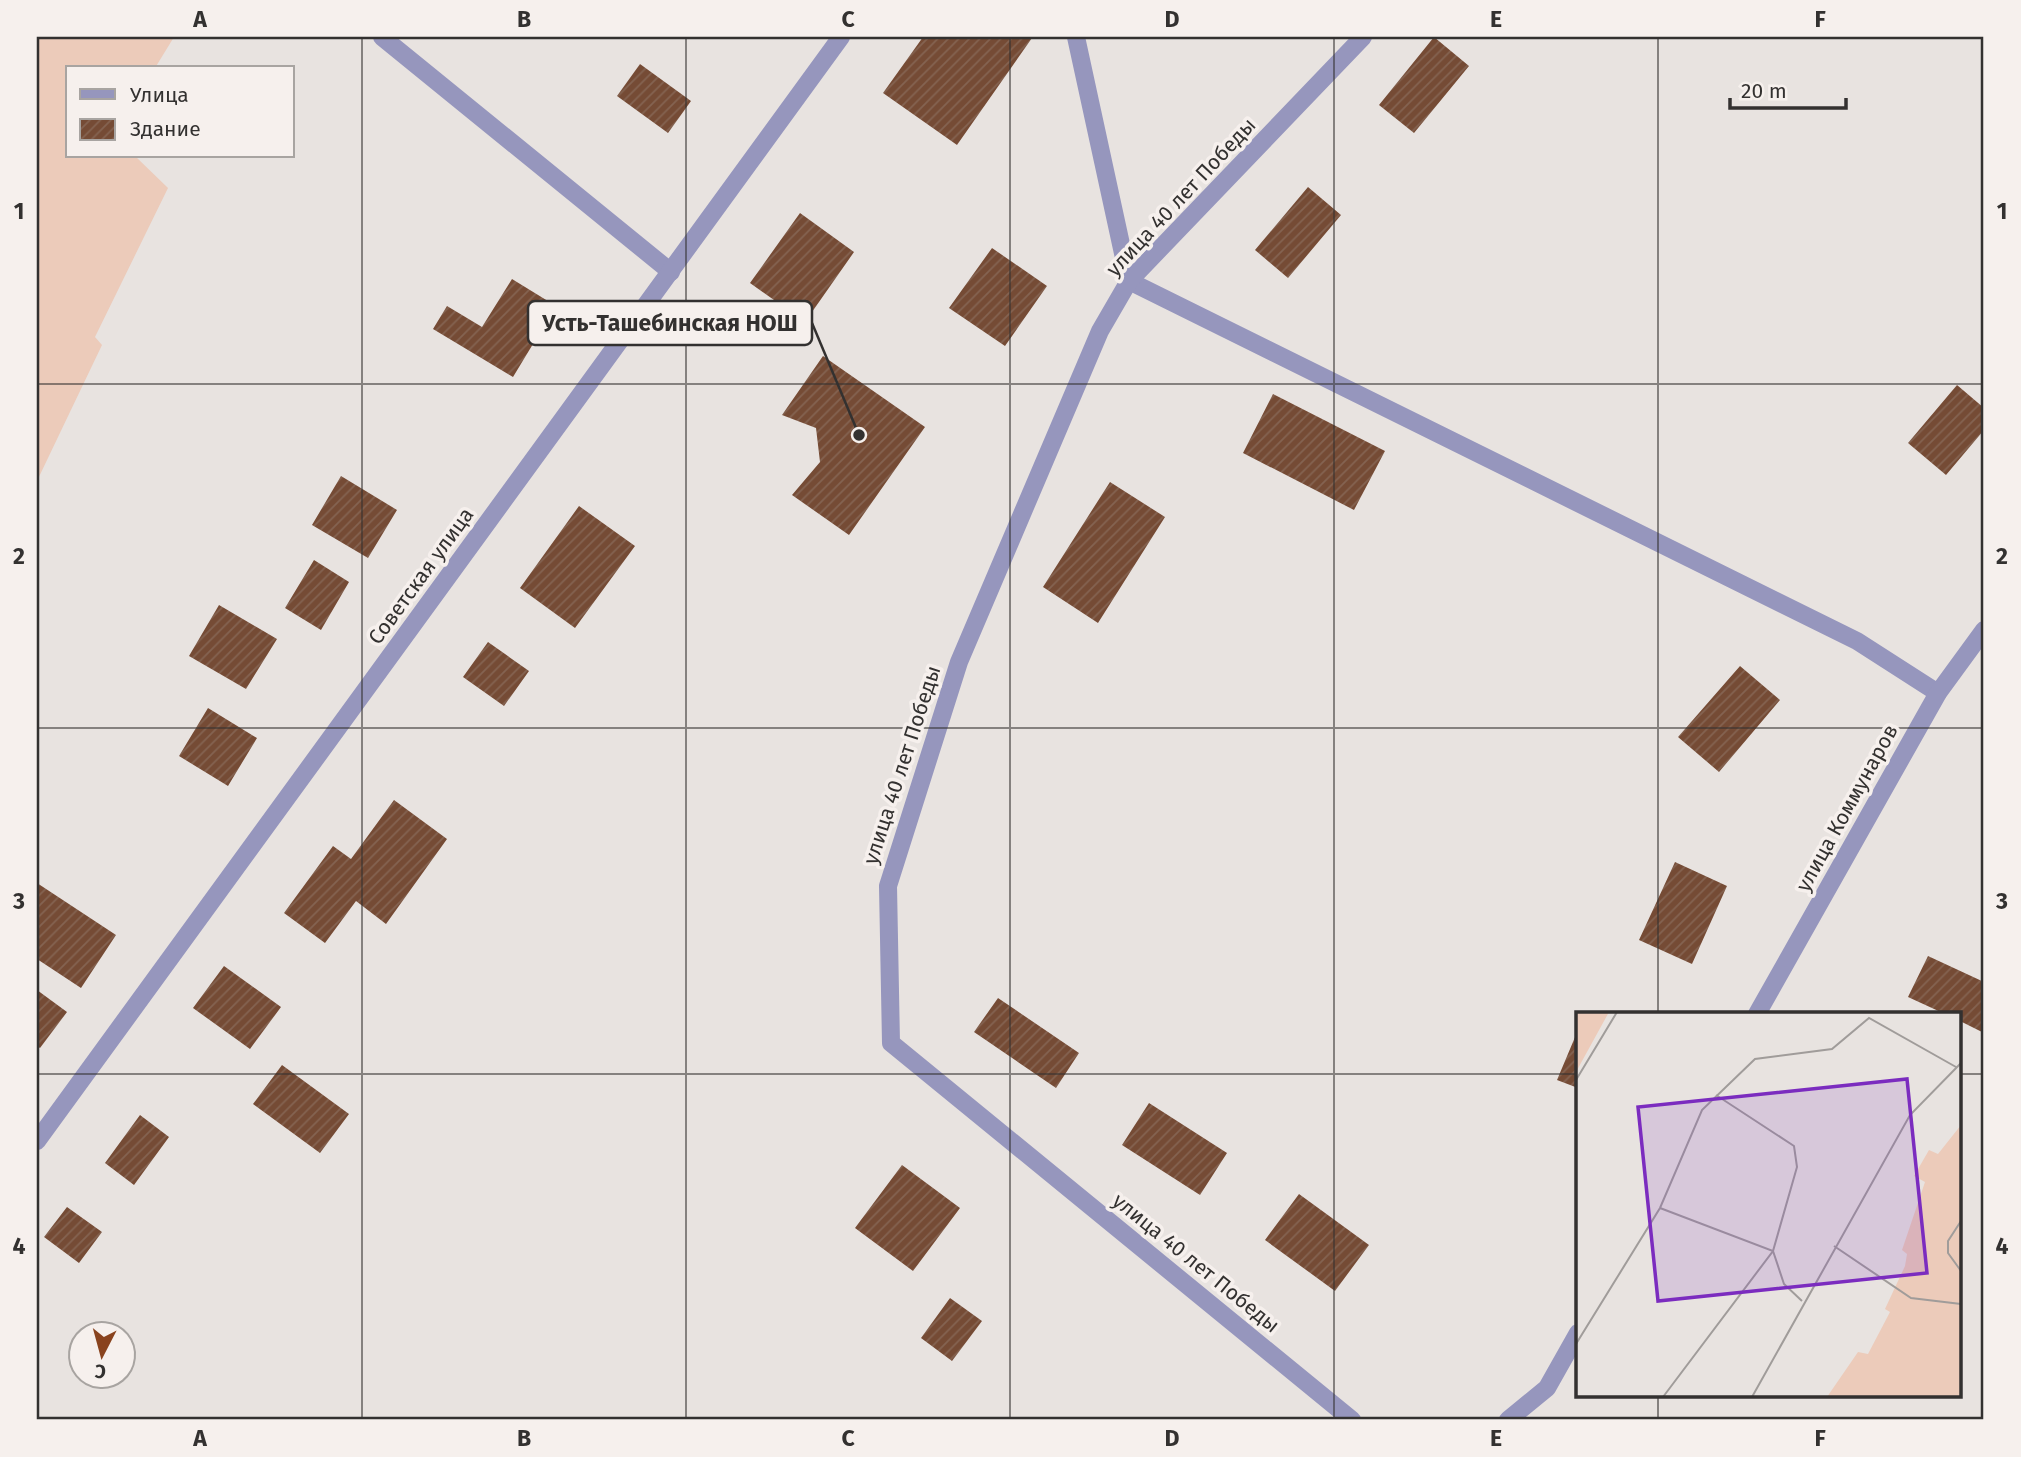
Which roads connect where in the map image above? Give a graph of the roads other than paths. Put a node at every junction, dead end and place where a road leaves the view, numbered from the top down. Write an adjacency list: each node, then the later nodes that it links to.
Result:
1 (382, 37): 5 (street)
2 (841, 37): 5 (street, Советская улица)
3 (1076, 37): 6 (street)
4 (1363, 37): 6 (street, улица 40 лет Победы)
5 (671, 272): 10 (street, Советская улица)
6 (1129, 281): 8 (street); 12 (street, улица 40 лет Победы)
7 (1984, 630): 8 (street, улица Коммунаров)
8 (1938, 693): 9 (street, улица Коммунаров)
9 (1758, 1012)
10 (37, 1141)
11 (1576, 1337): 13 (street)
12 (1352, 1420)
13 (1508, 1420)

